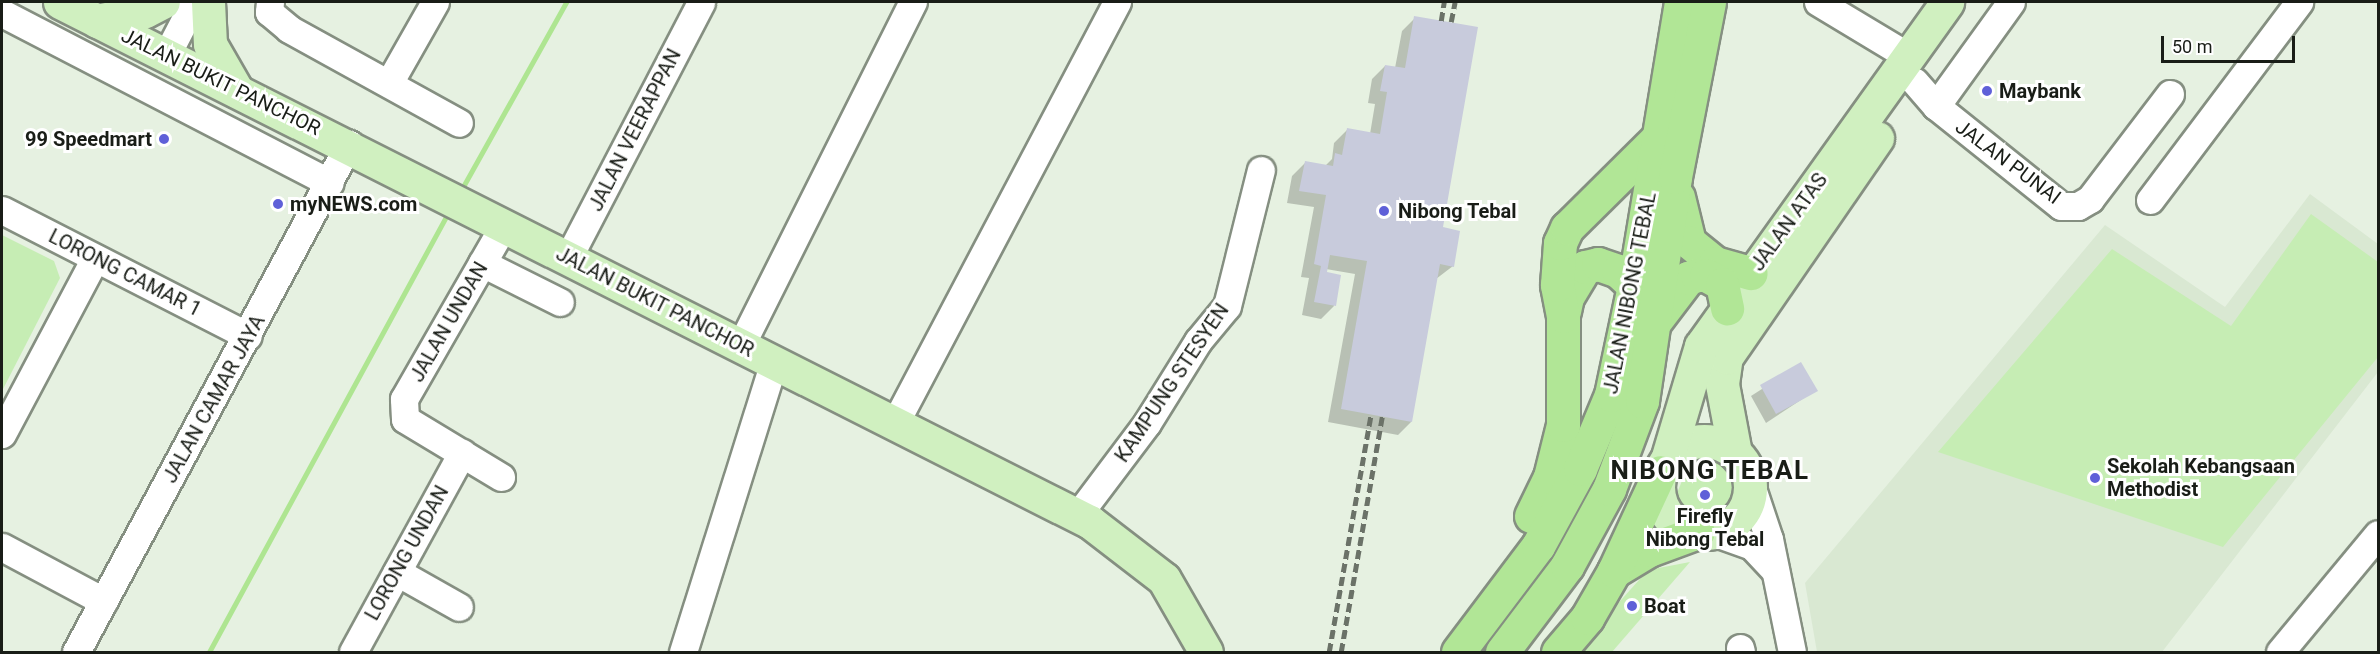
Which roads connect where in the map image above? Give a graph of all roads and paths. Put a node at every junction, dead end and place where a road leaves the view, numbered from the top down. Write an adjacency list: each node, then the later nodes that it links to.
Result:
1 (60, 2): 18 (main road, JALAN BUKIT PANCHOR)
2 (163, 2): 18 (main road)
3 (194, 2): 19 (street)
4 (208, 2): 22 (main road)
5 (270, 2): 21 (street)
6 (435, 2): 21 (street)
7 (701, 2): 35 (street, JALAN VEERAPPAN)
8 (913, 2): 44 (street)
9 (1117, 2): 46 (street)
10 (1680, 2): 26 (highway, JALAN NIBONG TEBAL)
11 (1709, 2): 29 (highway, JALAN NIBONG TEBAL)
12 (1818, 2): 20 (street, JALAN PUNAI)
13 (1947, 2): 20 (main road, JALAN ATAS)
14 (1970, 2): 20 (main road, JALAN ATAS)
15 (2011, 2): 24 (street)
16 (2299, 2): 31 (street)
17 (2, 13): 30 (street, JALAN BUKIT PANCHOR)
18 (97, 21): 19 (main road, JALAN BUKIT PANCHOR)
19 (166, 56): 22 (main road, JALAN BUKIT PANCHOR)
20 (1912, 69): 24 (street, JALAN PUNAI); 37 (main road, JALAN ATAS); 50 (main road, JALAN ATAS)
21 (389, 83): 25 (street)
22 (237, 91): 27 (main road, JALAN BUKIT PANCHOR)
23 (2170, 94): 24 (street, JALAN PUNAI)
24 (1936, 106)
25 (459, 123)
26 (1660, 136): 38 (highway, JALAN NIBONG TEBAL); 41 (highway)
27 (349, 144): 30 (street, JALAN CAMAR JAYA); 33 (main road, JALAN BUKIT PANCHOR)
28 (1261, 170): 52 (street, KAMPUNG STESYEN)
29 (1675, 177): 37 (highway); 42 (highway, JALAN NIBONG TEBAL)
30 (330, 183): 43 (street, JALAN CAMAR JAYA)
31 (2150, 200)
32 (2, 210): 34 (street, LORONG CAMAR 1)
33 (503, 226): 35 (main road, JALAN BUKIT PANCHOR); 36 (street, JALAN UNDAN)
34 (95, 258): 43 (street, LORONG CAMAR 1); 47 (street)
35 (568, 258): 44 (main road, JALAN BUKIT PANCHOR)
36 (482, 263): 39 (street); 48 (street, JALAN UNDAN)
37 (1751, 273): 40 (main road, JALAN ATAS)
38 (1634, 286): 41 (highway); 65 (highway, JALAN NIBONG TEBAL)
39 (560, 302)
40 (1727, 308): 42 (highway); 49 (main road, JALAN ATAS)
41 (1563, 316): 65 (highway)
42 (1654, 323): 66 (highway, JALAN NIBONG TEBAL)
43 (248, 336): 59 (street, JALAN CAMAR JAYA)
44 (741, 345): 45 (main road, JALAN BUKIT PANCHOR)
45 (774, 362): 46 (main road, JALAN BUKIT PANCHOR); 63 (street)
46 (895, 423): 52 (main road, JALAN BUKIT PANCHOR)
47 (2, 434)
48 (462, 453): 51 (street); 58 (street, LORONG UNDAN)
49 (1663, 466): 50 (main road); 53 (main road); 56 (highway, JALAN ATAS)
50 (1742, 466): 53 (main road); 57 (street)
51 (501, 477)
52 (1077, 516): 64 (main road, JALAN BUKIT PANCHOR)
53 (1706, 532): 56 (highway, JALAN ATAS); 57 (street)
54 (2379, 534): 69 (street)
55 (2, 547): 59 (street)
56 (1614, 571): 67 (highway, JALAN ATAS)
57 (1776, 571): 68 (street)
58 (397, 572): 60 (street); 62 (street, LORONG UNDAN)
59 (103, 601): 61 (street, JALAN CAMAR JAYA)
60 (459, 607)
61 (76, 652)
62 (353, 652)
63 (683, 652)
64 (1206, 652)
65 (1457, 652)
66 (1502, 652)
67 (1558, 652)
68 (1792, 652)
69 (2280, 652)

